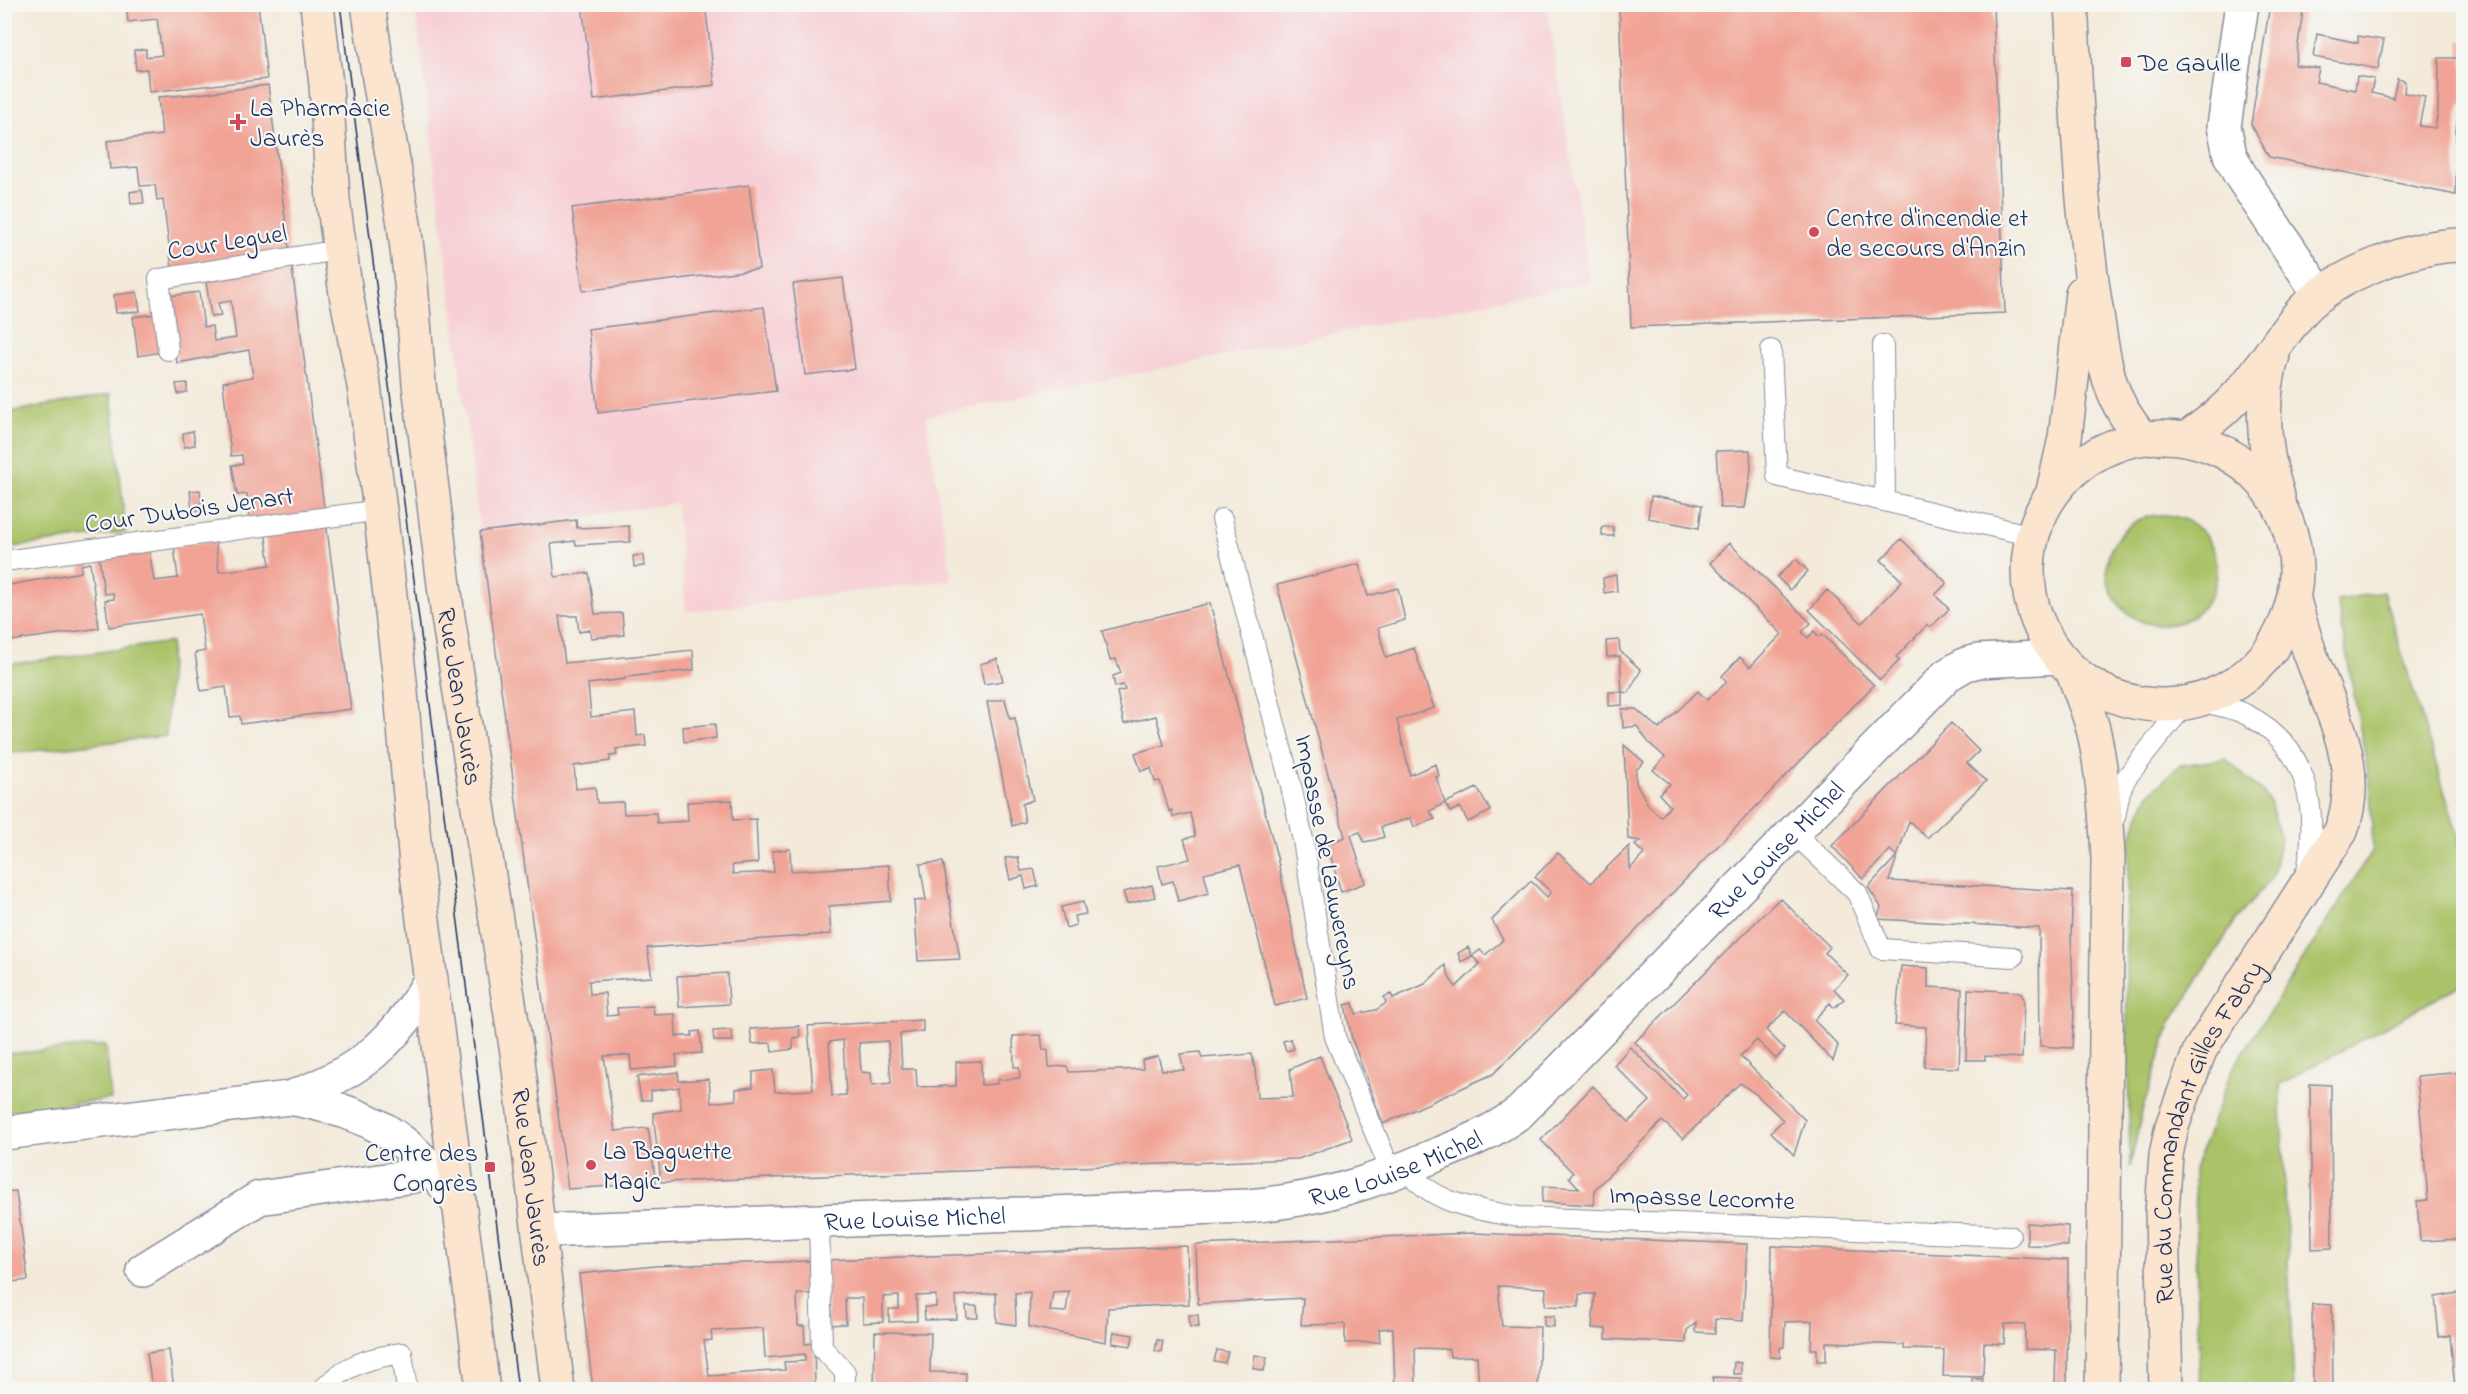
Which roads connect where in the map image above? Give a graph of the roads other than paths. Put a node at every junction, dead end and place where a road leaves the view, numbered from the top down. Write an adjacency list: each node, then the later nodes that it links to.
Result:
1 (317, 4): 7 (street)
2 (368, 4): 36 (street, Rue Jean Jaurès)
3 (2071, 4): 5 (street)
4 (2242, 4): 8 (street)
5 (2086, 244): 13 (street); 15 (street)
6 (2463, 245): 8 (street)
7 (339, 250): 11 (lane, Cour Leguel); 17 (street)
8 (2320, 295): 10 (street)
9 (1883, 345): 16 (lane)
10 (2276, 345): 14 (street); 18 (street)
11 (168, 350)
12 (1771, 350): 16 (lane)
13 (2142, 438): 14 (street); 15 (street)
14 (2186, 439): 18 (street)
15 (2052, 494): 20 (street)
16 (1885, 501): 20 (lane)
17 (380, 510): 21 (lane, Cour Dubois Jenart); 29 (street)
18 (2284, 512): 22 (street)
19 (1222, 519): 32 (lane, Impasse de Lauwereyns)
20 (2033, 536): 23 (street)
21 (4, 561)
22 (2294, 600): 24 (street); 27 (street, Rue du Commandant Gilles Fabry)
23 (2066, 665): 24 (street); 25 (street, Rue Louise Michel); 26 (street)
24 (2190, 703): 26 (lane); 27 (lane, Rue du Commandant Gilles Fabry)
25 (1793, 832): 28 (lane); 32 (street, Rue Louise Michel)
26 (2108, 858): 44 (street)
27 (2304, 888): 45 (street, Rue du Commandant Gilles Fabry)
28 (2013, 957)
29 (431, 979): 30 (street); 34 (street)
30 (289, 1098): 31 (street); 34 (street)
31 (4, 1132)
32 (1400, 1171): 35 (street, Rue Louise Michel); 37 (lane, Impasse Lecomte)
33 (414, 1176): 38 (street)
34 (459, 1204): 41 (street)
35 (819, 1221): 36 (street, Rue Louise Michel); 43 (lane)
36 (538, 1231): 42 (street, Rue Jean Jaurès)
37 (2010, 1236)
38 (143, 1270)
39 (322, 1389): 40 (lane)
40 (407, 1389)
41 (483, 1389)
42 (558, 1389)
43 (845, 1389)
44 (2102, 1389)
45 (2166, 1389)

